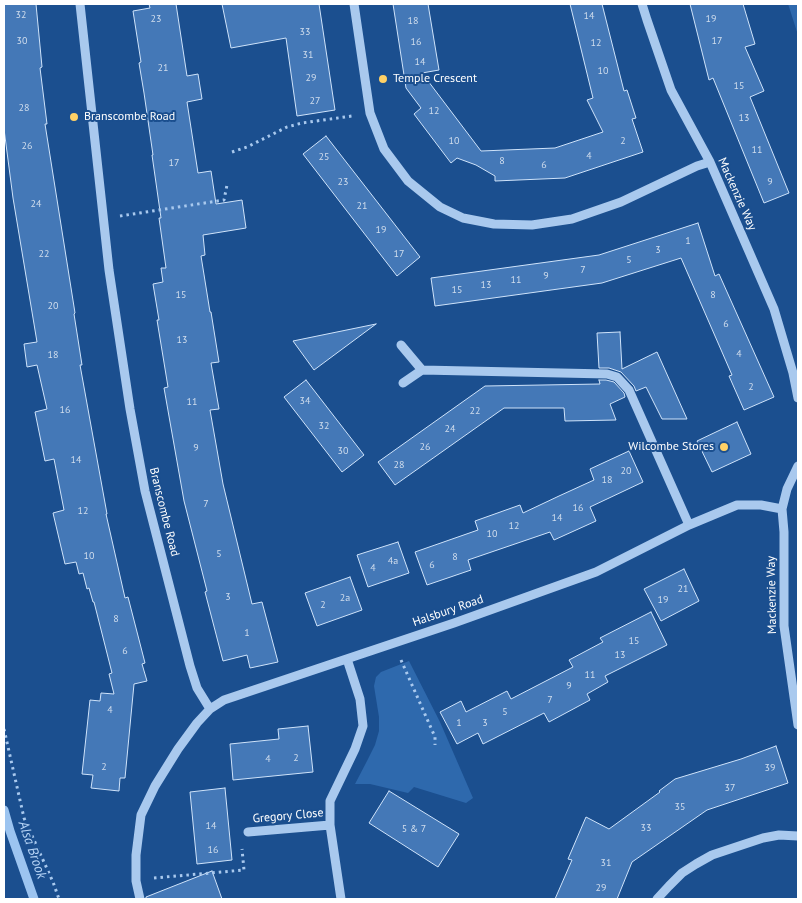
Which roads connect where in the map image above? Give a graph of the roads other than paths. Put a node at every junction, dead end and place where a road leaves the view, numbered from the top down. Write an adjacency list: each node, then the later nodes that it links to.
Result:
1 (80, 4): 13 (street, Branscombe Road)
2 (354, 4): 4 (street)
3 (642, 4): 4 (street, Mackenzie Way)
4 (710, 162): 8 (street, Mackenzie Way)
5 (401, 345): 6 (street)
6 (422, 370): 7 (street); 11 (street)
7 (403, 383)
8 (798, 398)
9 (798, 466): 10 (street, Mackenzie Way)
10 (782, 509): 11 (street, Halsbury Road); 14 (street, Mackenzie Way)
11 (690, 525): 12 (street, Halsbury Road)
12 (347, 659): 13 (street, Halsbury Road); 15 (street, Gregory Close)
13 (210, 709): 18 (street)
14 (798, 725)
15 (330, 825): 16 (street, Gregory Close); 19 (street, Gregory Close)
16 (248, 832)
17 (798, 836): 20 (street)
18 (140, 899)
19 (341, 899)
20 (657, 899)

